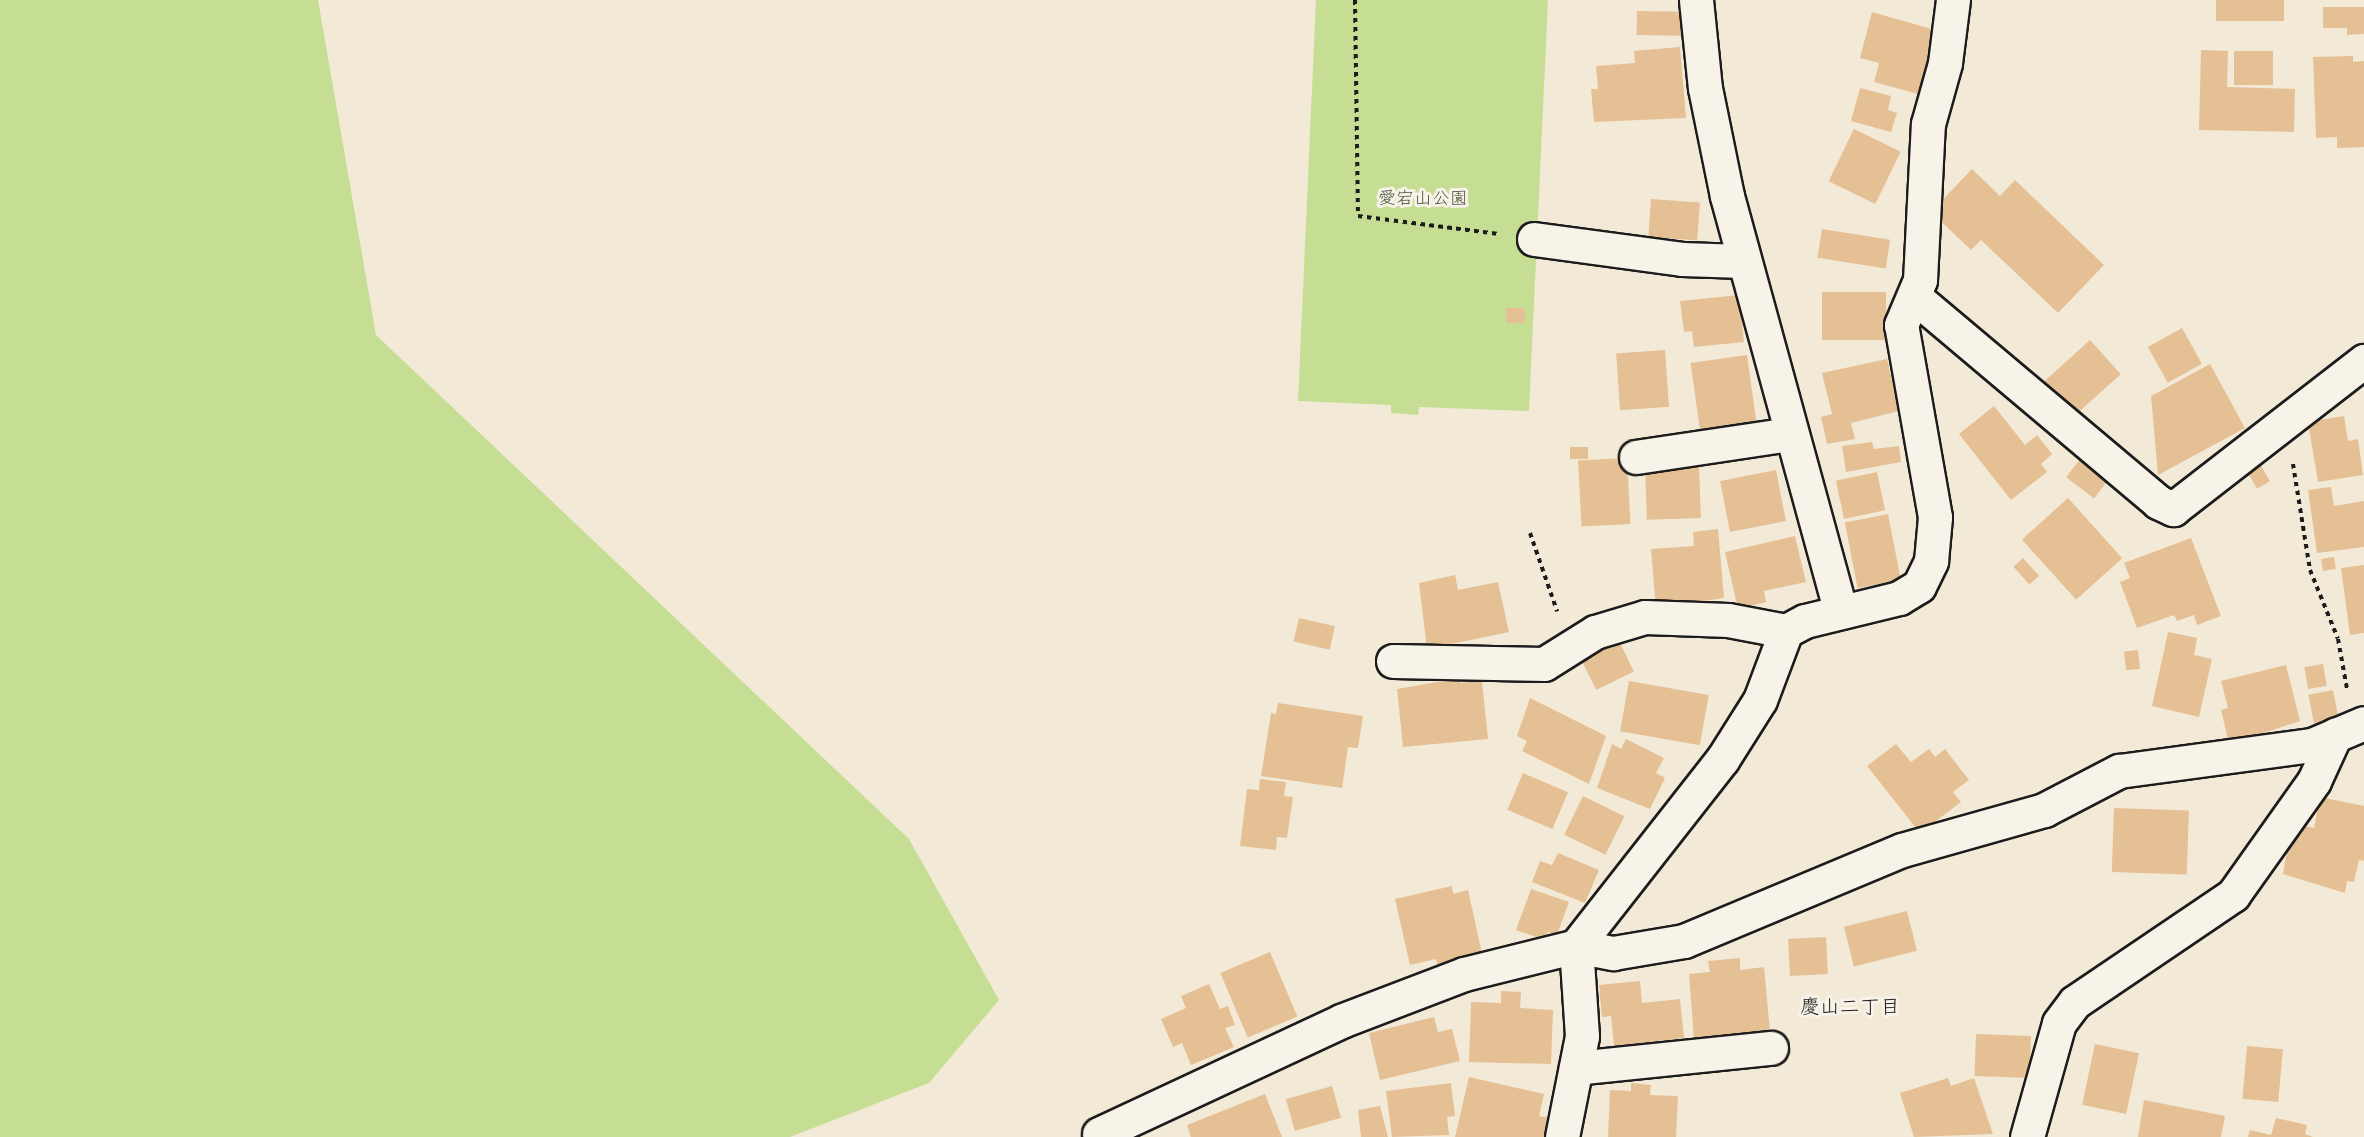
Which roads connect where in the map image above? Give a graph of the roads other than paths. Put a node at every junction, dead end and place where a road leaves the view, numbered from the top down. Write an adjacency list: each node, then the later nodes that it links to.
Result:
1 (1696, 0): 4 (street)
2 (1953, 0): 5 (street)
3 (1534, 239): 4 (street)
4 (1743, 261): 7 (street)
5 (1916, 297): 6 (street); 9 (street)
6 (2364, 361)
7 (1790, 434): 8 (street); 9 (street)
8 (1636, 457)
9 (1841, 612): 10 (street)
10 (1786, 631): 11 (street); 13 (street)
11 (1393, 661)
12 (2350, 729): 13 (street); 18 (street)
13 (1576, 946): 15 (street); 16 (street)
14 (1771, 1048): 15 (street)
15 (1576, 1068): 17 (street)
16 (1100, 1134)
17 (1562, 1137)
18 (2026, 1137)

